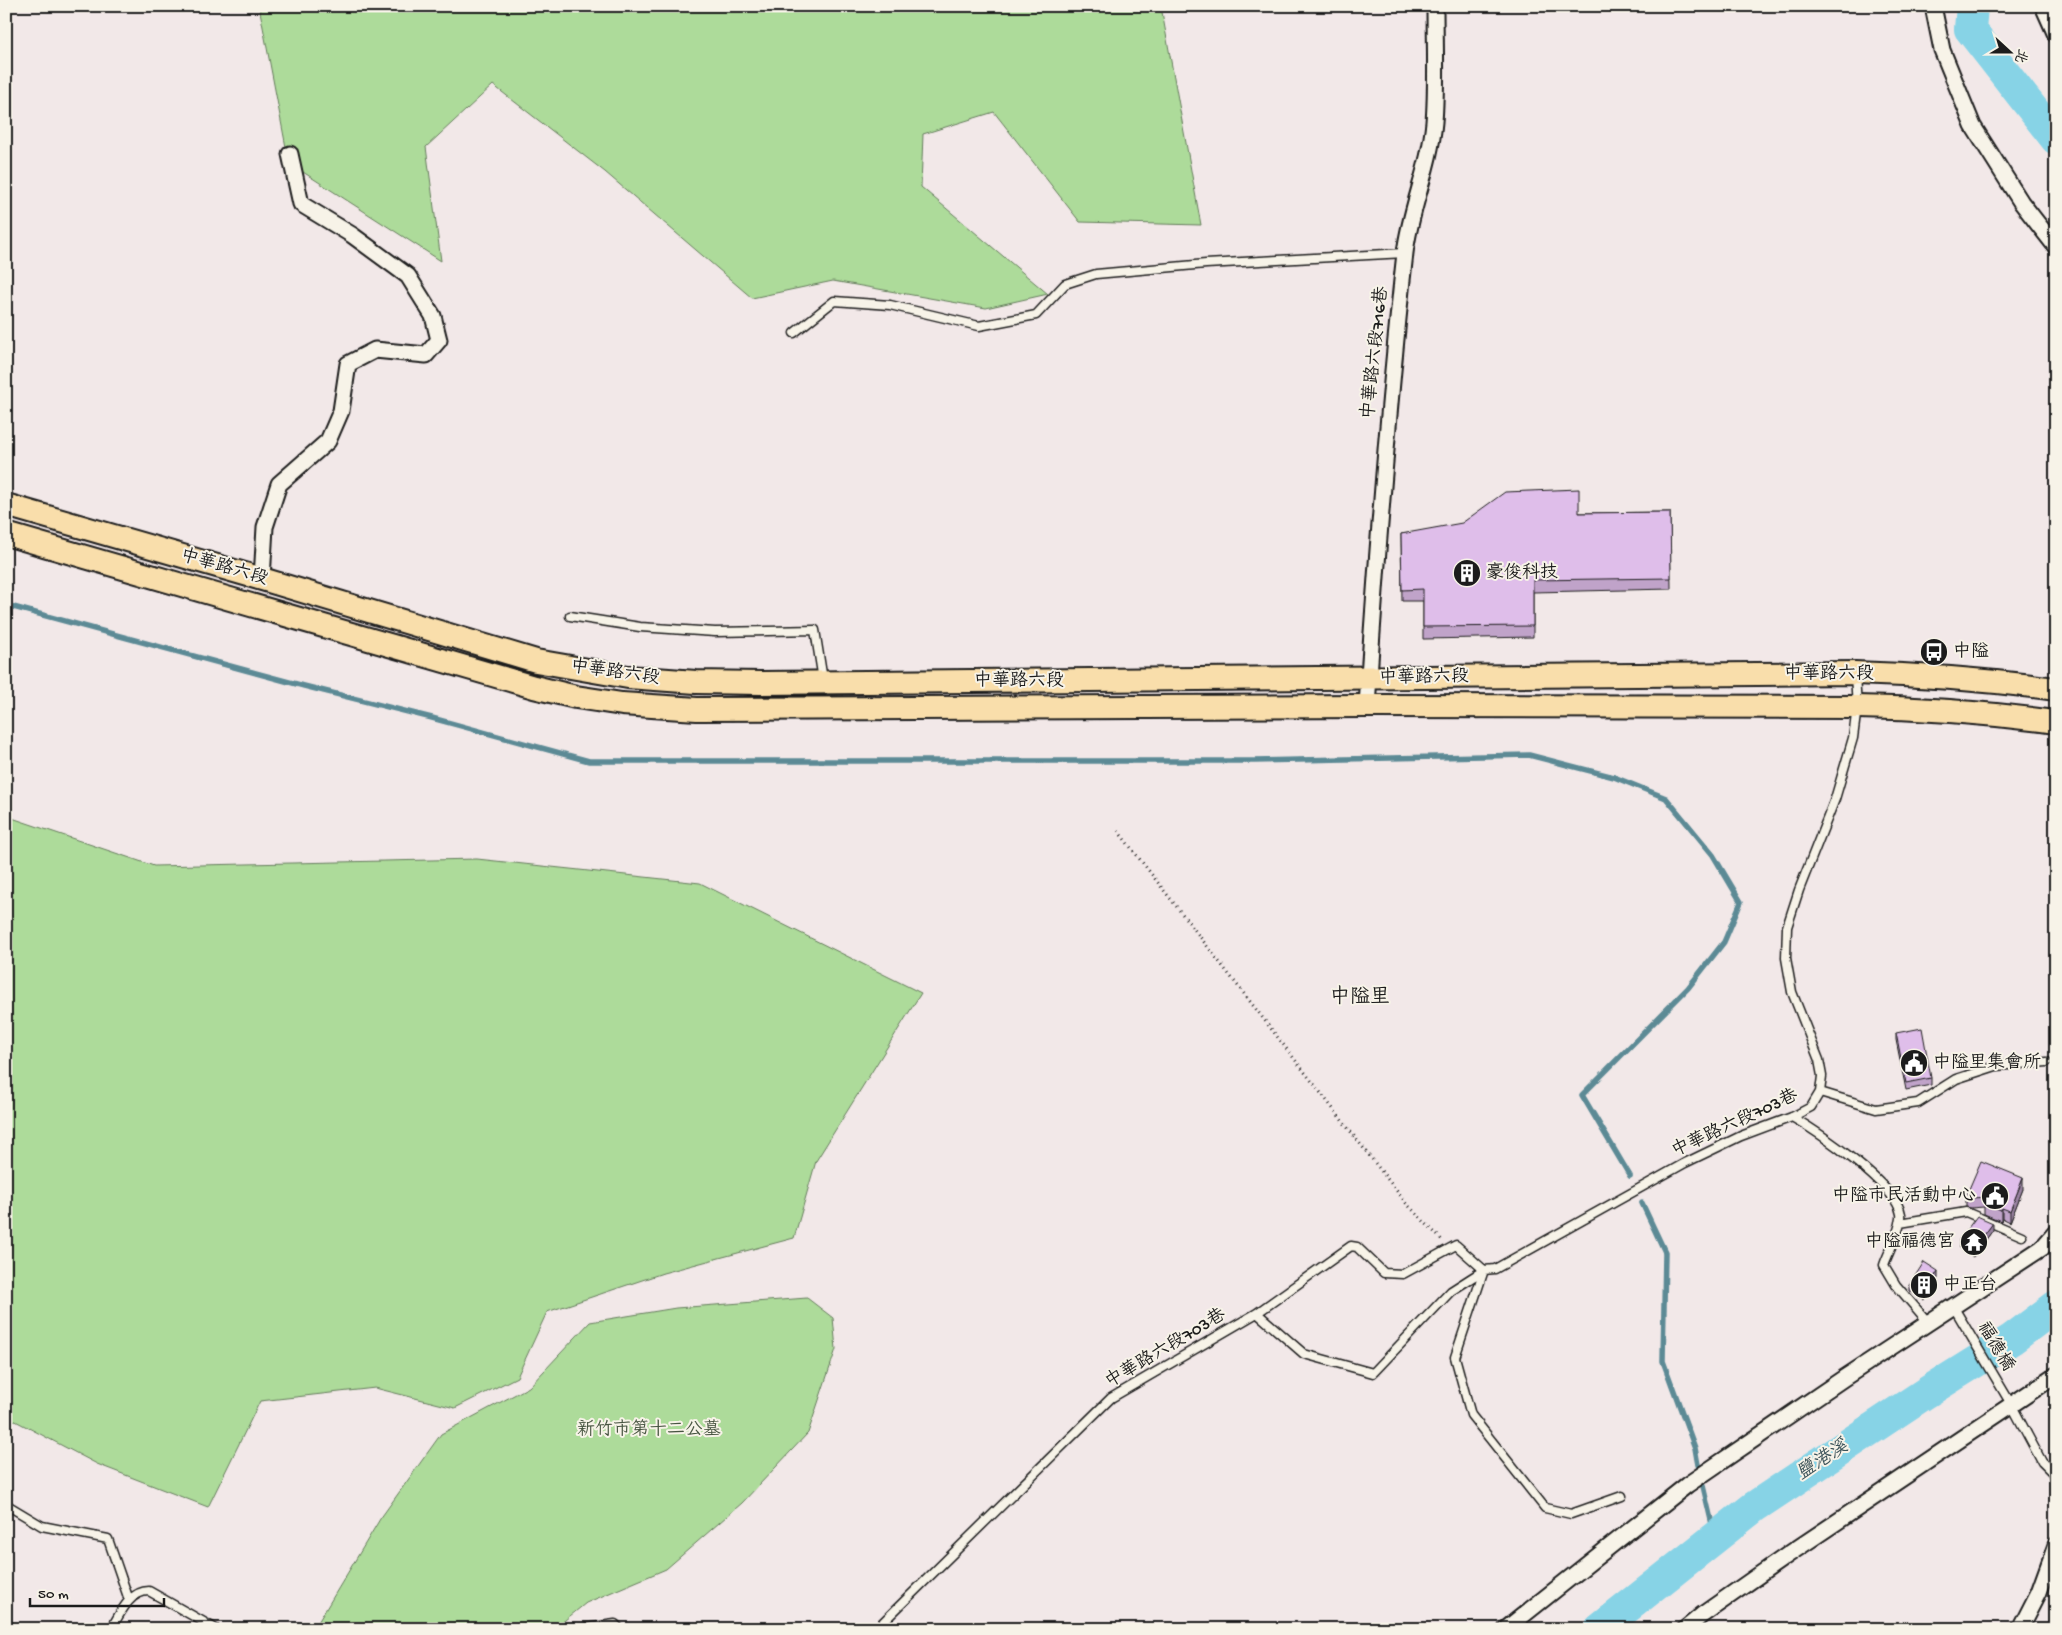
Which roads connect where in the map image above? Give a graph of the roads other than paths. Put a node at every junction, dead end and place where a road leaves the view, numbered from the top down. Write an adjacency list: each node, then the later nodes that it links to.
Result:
1 (1435, 6): 7 (street, 中華路六段716巷)
2 (1933, 6): 6 (street)
3 (2043, 6): 4 (street)
4 (2056, 36)
5 (290, 154): 11 (street)
6 (2056, 247)
7 (1405, 253): 8 (lane); 14 (street, 中華路六段716巷)
8 (794, 333)
9 (6, 505): 11 (main road, 中華路六段)
10 (6, 534): 17 (main road, 中華路六段)
11 (262, 579): 15 (main road, 中華路六段)
12 (570, 616): 15 (lane)
13 (1855, 673): 14 (main road, 中華路六段); 16 (main road, 中華路六段); 18 (lane, 中華路六段703巷)
14 (1369, 678): 15 (main road, 中華路六段); 17 (street, 中華路六段716巷)
15 (824, 682)
16 (2056, 689)
17 (1367, 706): 18 (main road, 中華路六段)
18 (1857, 707): 19 (main road, 中華路六段); 21 (lane, 中華路六段703巷)
19 (2056, 722)
20 (2047, 1062): 21 (lane)
21 (1820, 1092): 22 (lane, 中華路六段703巷)
22 (1792, 1117): 23 (lane); 26 (lane, 中華路六段703巷)
23 (1900, 1223): 25 (lane); 29 (lane)
24 (2056, 1232): 27 (street)
25 (2022, 1236)
26 (1484, 1270): 28 (lane, 中華路六段703巷); 28 (lane, 中華路六段703巷); 33 (lane)
27 (1953, 1306): 29 (street); 31 (lane, 福德橋)
28 (1257, 1313): 41 (lane, 中華路六段703巷)
29 (1928, 1322): 42 (street)
30 (2056, 1375): 31 (street)
31 (2011, 1404): 32 (lane, 福德橋); 43 (street)
32 (2056, 1476)
33 (1622, 1496)
34 (7, 1505): 36 (lane)
35 (2056, 1545): 44 (street)
36 (129, 1600): 37 (lane); 38 (lane)
37 (111, 1629)
38 (216, 1629)
39 (579, 1629): 40 (lane)
40 (620, 1629)
41 (876, 1629)
42 (1506, 1629)
43 (1685, 1629)
44 (2020, 1629)

